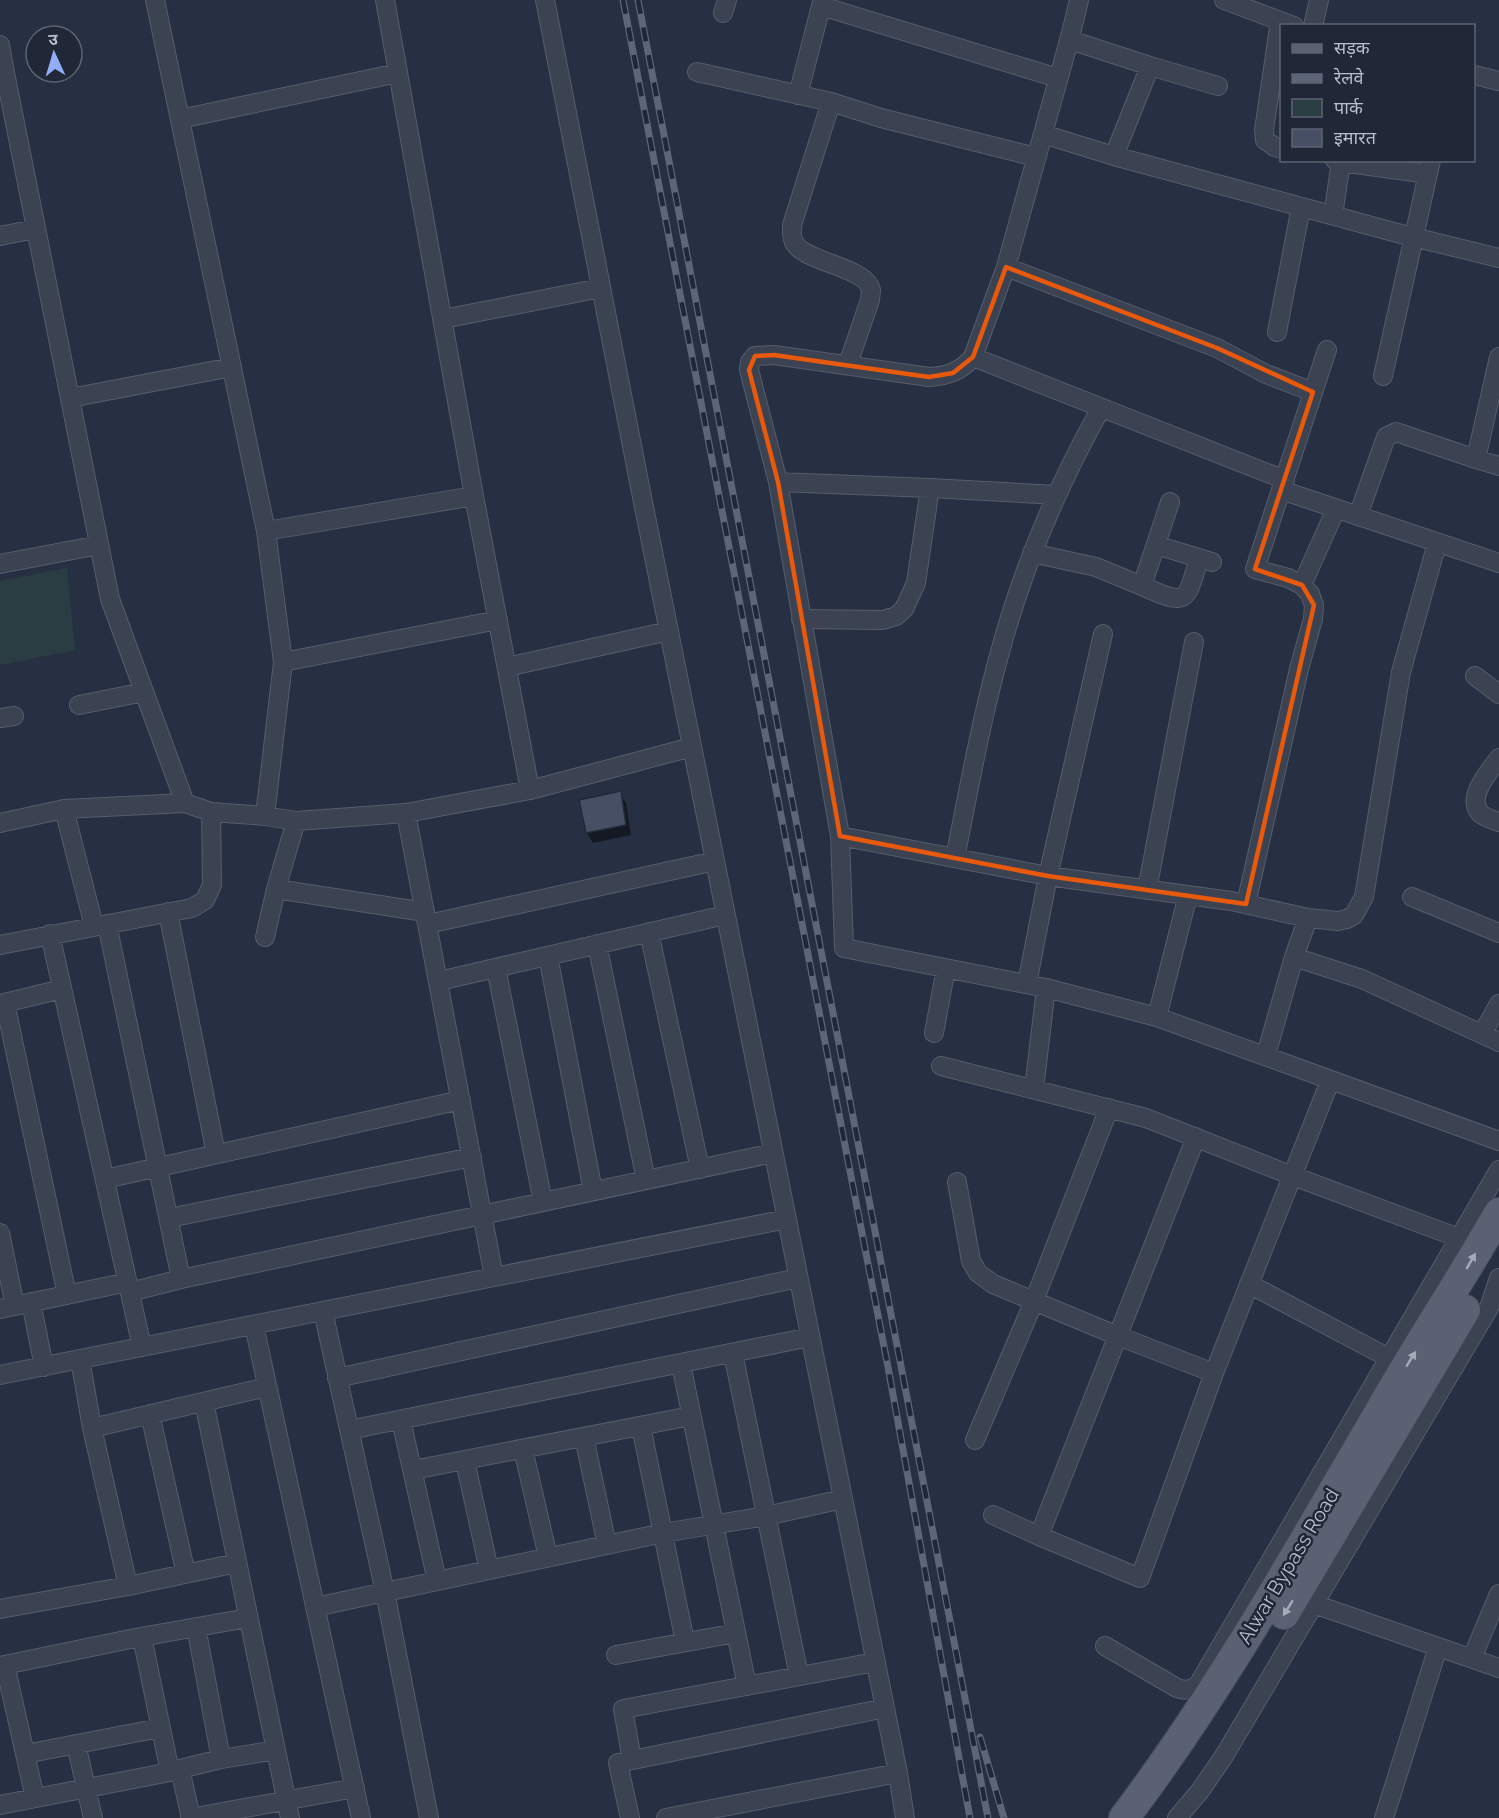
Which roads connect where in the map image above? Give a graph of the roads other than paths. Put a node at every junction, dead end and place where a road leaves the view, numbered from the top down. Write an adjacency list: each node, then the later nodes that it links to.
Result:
1 (155, 0): 23 (street)
2 (385, 0): 15 (street)
3 (545, 0): 38 (street)
4 (1079, 0): 10 (street)
5 (1224, 0): 8 (street)
6 (1319, 0): 9 (street)
7 (822, 3): 18 (street); 21 (street)
8 (1287, 23)
9 (1313, 24)
10 (1070, 40): 13 (street); 18 (street)
11 (0, 45): 16 (street)
12 (1280, 56): 25 (street)
13 (1150, 66): 20 (street); 26 (street)
14 (697, 72): 21 (street)
15 (398, 73): 23 (street); 39 (street)
16 (2, 74): 33 (street)
17 (1475, 75): 19 (street)
18 (1058, 78): 24 (street)
19 (1499, 81)
20 (1218, 86)
21 (798, 95): 22 (street)
22 (831, 102): 27 (street); 43 (street)
23 (180, 119): 44 (street)
24 (1043, 134): 26 (street); 27 (street)
25 (1280, 149)
26 (1114, 156): 31 (street)
27 (1036, 157): 37 (street)
28 (1338, 162): 32 (street)
29 (1353, 162): 30 (street)
30 (1429, 167): 35 (street)
31 (1301, 207): 32 (street); 40 (street)
32 (1333, 215): 35 (street)
33 (36, 229): 34 (street); 48 (street)
34 (0, 236)
35 (1414, 237): 36 (street); 46 (street)
36 (1499, 258)
37 (1006, 267): 42 (street); 47 (street)
38 (601, 288): 39 (street); 71 (street)
39 (443, 319): 56 (street)
40 (1277, 332)
41 (1327, 350): 47 (street)
42 (973, 357): 43 (street); 49 (street)
43 (848, 364): 52 (street)
44 (232, 367): 48 (street); 60 (street)
45 (1498, 367): 50 (street)
46 (1383, 376)
47 (1313, 393): 53 (street)
48 (70, 398): 63 (street)
49 (1101, 408): 53 (street); 55 (street)
50 (1476, 459): 51 (street); 59 (street)
51 (1499, 466)
52 (778, 482): 54 (street); 69 (street)
53 (1283, 485): 58 (street); 67 (street)
54 (930, 488): 55 (street); 69 (street)
55 (1057, 495): 64 (street)
56 (474, 496): 60 (street); 70 (street)
57 (1170, 502): 62 (street)
58 (1336, 509): 59 (street); 67 (street)
59 (1358, 516): 61 (street)
60 (266, 531): 74 (street)
61 (1437, 543): 65 (street); 103 (street)
62 (1156, 544): 68 (street); 68 (street)
63 (99, 545): 66 (street); 77 (street)
64 (1032, 553): 68 (street); 92 (street)
65 (1499, 563)
66 (0, 564)
67 (1302, 585): 99 (street)
68 (1142, 586)
69 (801, 619): 91 (street)
70 (498, 620): 74 (street); 75 (street)
71 (669, 631): 75 (street); 80 (street)
72 (1103, 634): 94 (street)
73 (1194, 642): 96 (street)
74 (283, 662): 87 (street)
75 (507, 667): 82 (street)
76 (1475, 676): 78 (street)
77 (144, 692): 79 (street); 83 (street)
78 (1499, 694)
79 (79, 705)
80 (692, 747): 82 (street); 93 (street)
81 (1499, 758): 89 (street)
82 (530, 790): 86 (street)
83 (185, 803): 84 (street); 85 (street)
84 (64, 809): 90 (street); 104 (street)
85 (212, 812): 87 (street); 100 (street)
86 (406, 813): 88 (street); 102 (street)
87 (265, 816): 88 (street)
88 (296, 821): 95 (street)
89 (1499, 822)
90 (0, 823)
91 (840, 836): 92 (street); 114 (street)
92 (955, 858): 94 (street)
93 (715, 861): 101 (street); 102 (street)
94 (1048, 876): 96 (street); 116 (street)
95 (276, 889): 102 (street); 108 (street)
96 (1147, 890): 97 (street)
97 (1188, 895): 99 (street); 121 (street)
98 (1412, 897): 106 (street)
99 (1246, 904): 103 (street)
100 (168, 912): 104 (street); 134 (street)
101 (725, 915): 105 (street); 133 (street)
102 (427, 918): 115 (street)
103 (1308, 918): 112 (street)
104 (100, 925): 107 (street); 136 (street)
105 (649, 932): 109 (street); 137 (street)
106 (1499, 933)
107 (50, 934): 110 (street); 118 (street)
108 (265, 937)
109 (597, 944): 111 (street); 141 (street)
110 (0, 945)
111 (548, 956): 113 (street); 143 (street)
112 (1294, 957): 123 (street); 125 (street)
113 (496, 968): 115 (street); 144 (street)
114 (946, 968): 116 (street); 122 (street)
115 (439, 981): 129 (street)
116 (1027, 984): 117 (street)
117 (1046, 988): 121 (street); 128 (street)
118 (62, 989): 119 (street); 140 (street)
119 (2, 1004): 158 (street)
120 (1499, 1004): 123 (street)
121 (1157, 1017): 125 (street)
122 (934, 1033)
123 (1482, 1034): 124 (street)
124 (1499, 1042)
125 (1266, 1055): 127 (street)
126 (940, 1066): 128 (street)
127 (1330, 1081): 132 (street); 139 (street)
128 (1034, 1089): 130 (street)
129 (461, 1100): 134 (street); 135 (street)
130 (1109, 1108): 131 (street); 159 (street)
131 (1196, 1137): 139 (street); 164 (street)
132 (1499, 1141)
133 (774, 1153): 137 (street); 148 (street)
134 (216, 1154): 136 (street)
135 (472, 1157): 146 (street); 147 (street)
136 (159, 1167): 140 (street); 147 (street)
137 (700, 1169): 141 (street)
138 (1499, 1170): 150 (street)
139 (1293, 1176): 150 (street); 155 (street)
140 (105, 1179): 156 (street)
141 (646, 1180): 143 (street)
142 (957, 1182): 159 (street)
143 (593, 1191): 144 (street)
144 (543, 1202): 146 (street)
145 (1499, 1213): 162 (main road, one-way to 145)
146 (482, 1215): 152 (street); 154 (street)
147 (169, 1218): 154 (street)
148 (787, 1219): 152 (street); 153 (street)
149 (0, 1233): 160 (street)
150 (1459, 1238): 168 (street)
151 (1499, 1253): 162 (main road)
152 (494, 1277): 161 (street)
153 (798, 1278): 165 (street); 174 (street)
154 (182, 1279): 156 (street)
155 (1249, 1284): 168 (street); 172 (street)
156 (129, 1287): 158 (street); 166 (street)
157 (1497, 1288): 203 (street)
158 (67, 1295): 160 (street)
159 (1034, 1301): 164 (street); 184 (street)
160 (15, 1306): 171 (street)
161 (323, 1311): 163 (street); 174 (street)
162 (1450, 1316): 242 (main road, Alwar Bypass Road, one-way to 162); 243 (main road, one-way to 243)
163 (254, 1325): 166 (street); 175 (street)
164 (1118, 1336): 172 (street); 193 (street)
165 (810, 1337): 167 (street); 188 (street)
166 (142, 1347): 169 (street)
167 (733, 1353): 170 (street); 190 (street)
168 (1389, 1358): 211 (street)
169 (81, 1359): 171 (street); 181 (street)
170 (681, 1364): 178 (street); 179 (street)
171 (44, 1366): 173 (street)
172 (1214, 1373): 193 (street)
173 (0, 1375)
174 (337, 1378): 182 (street)
175 (267, 1388): 176 (street); 204 (street)
176 (204, 1402): 177 (street); 196 (street)
177 (150, 1414): 181 (street); 198 (street)
178 (692, 1416): 180 (street); 191 (street)
179 (401, 1420): 182 (street); 187 (street)
180 (641, 1426): 183 (street); 192 (street)
181 (92, 1428): 200 (street)
182 (349, 1430): 201 (street)
183 (584, 1437): 185 (street); 194 (street)
184 (975, 1440)
185 (523, 1449): 186 (street); 195 (street)
186 (465, 1461): 187 (street); 197 (street)
187 (413, 1470): 199 (street)
188 (843, 1499): 190 (street); 215 (street)
189 (993, 1515): 193 (street)
190 (766, 1516): 191 (street); 218 (street)
191 (714, 1525): 192 (street); 208 (street)
192 (663, 1533): 194 (street); 210 (street)
193 (1039, 1536)
194 (607, 1545): 195 (street)
195 (548, 1557): 197 (street)
196 (237, 1563): 198 (street); 206 (street)
197 (489, 1570): 199 (street)
198 (186, 1574): 200 (street)
199 (437, 1581): 201 (street)
200 (128, 1586): 205 (street)
201 (385, 1592): 204 (street); 238 (street)
202 (1498, 1598): 214 (street)
203 (1314, 1604): 212 (street); 244 (street)
204 (315, 1607): 228 (street)
205 (0, 1609)
206 (248, 1617): 207 (street); 223 (street)
207 (196, 1627): 209 (street); 225 (street)
208 (736, 1634): 210 (street); 219 (street)
209 (141, 1636): 216 (street); 221 (street)
210 (685, 1642): 213 (street)
211 (1105, 1646)
212 (1438, 1647): 214 (street); 245 (street)
213 (616, 1655)
214 (1472, 1658): 217 (street)
215 (875, 1662): 218 (street); 220 (street)
216 (2, 1665): 224 (street)
217 (1499, 1668)
218 (799, 1676): 219 (street)
219 (747, 1686): 226 (street)
220 (885, 1708): 226 (street); 227 (street)
221 (160, 1728): 222 (street); 229 (street)
222 (76, 1744): 224 (street); 229 (street)
223 (276, 1750): 225 (street); 232 (street)
224 (25, 1754): 230 (street)
225 (221, 1759): 236 (street)
226 (632, 1760): 239 (street)
227 (898, 1773): 234 (street); 241 (street)
228 (355, 1788): 232 (street); 237 (street)
229 (86, 1789): 230 (street); 235 (street)
230 (35, 1798): 231 (street)
231 (0, 1805)
232 (288, 1810): 233 (street)
233 (233, 1814): 236 (street)
234 (702, 1814): 240 (street)
235 (93, 1818)
236 (191, 1818)
237 (361, 1818)
238 (429, 1818)
239 (630, 1818)
240 (666, 1818)
241 (905, 1818)
242 (1124, 1818)
243 (1149, 1818)
244 (1177, 1818)
245 (1384, 1818)

